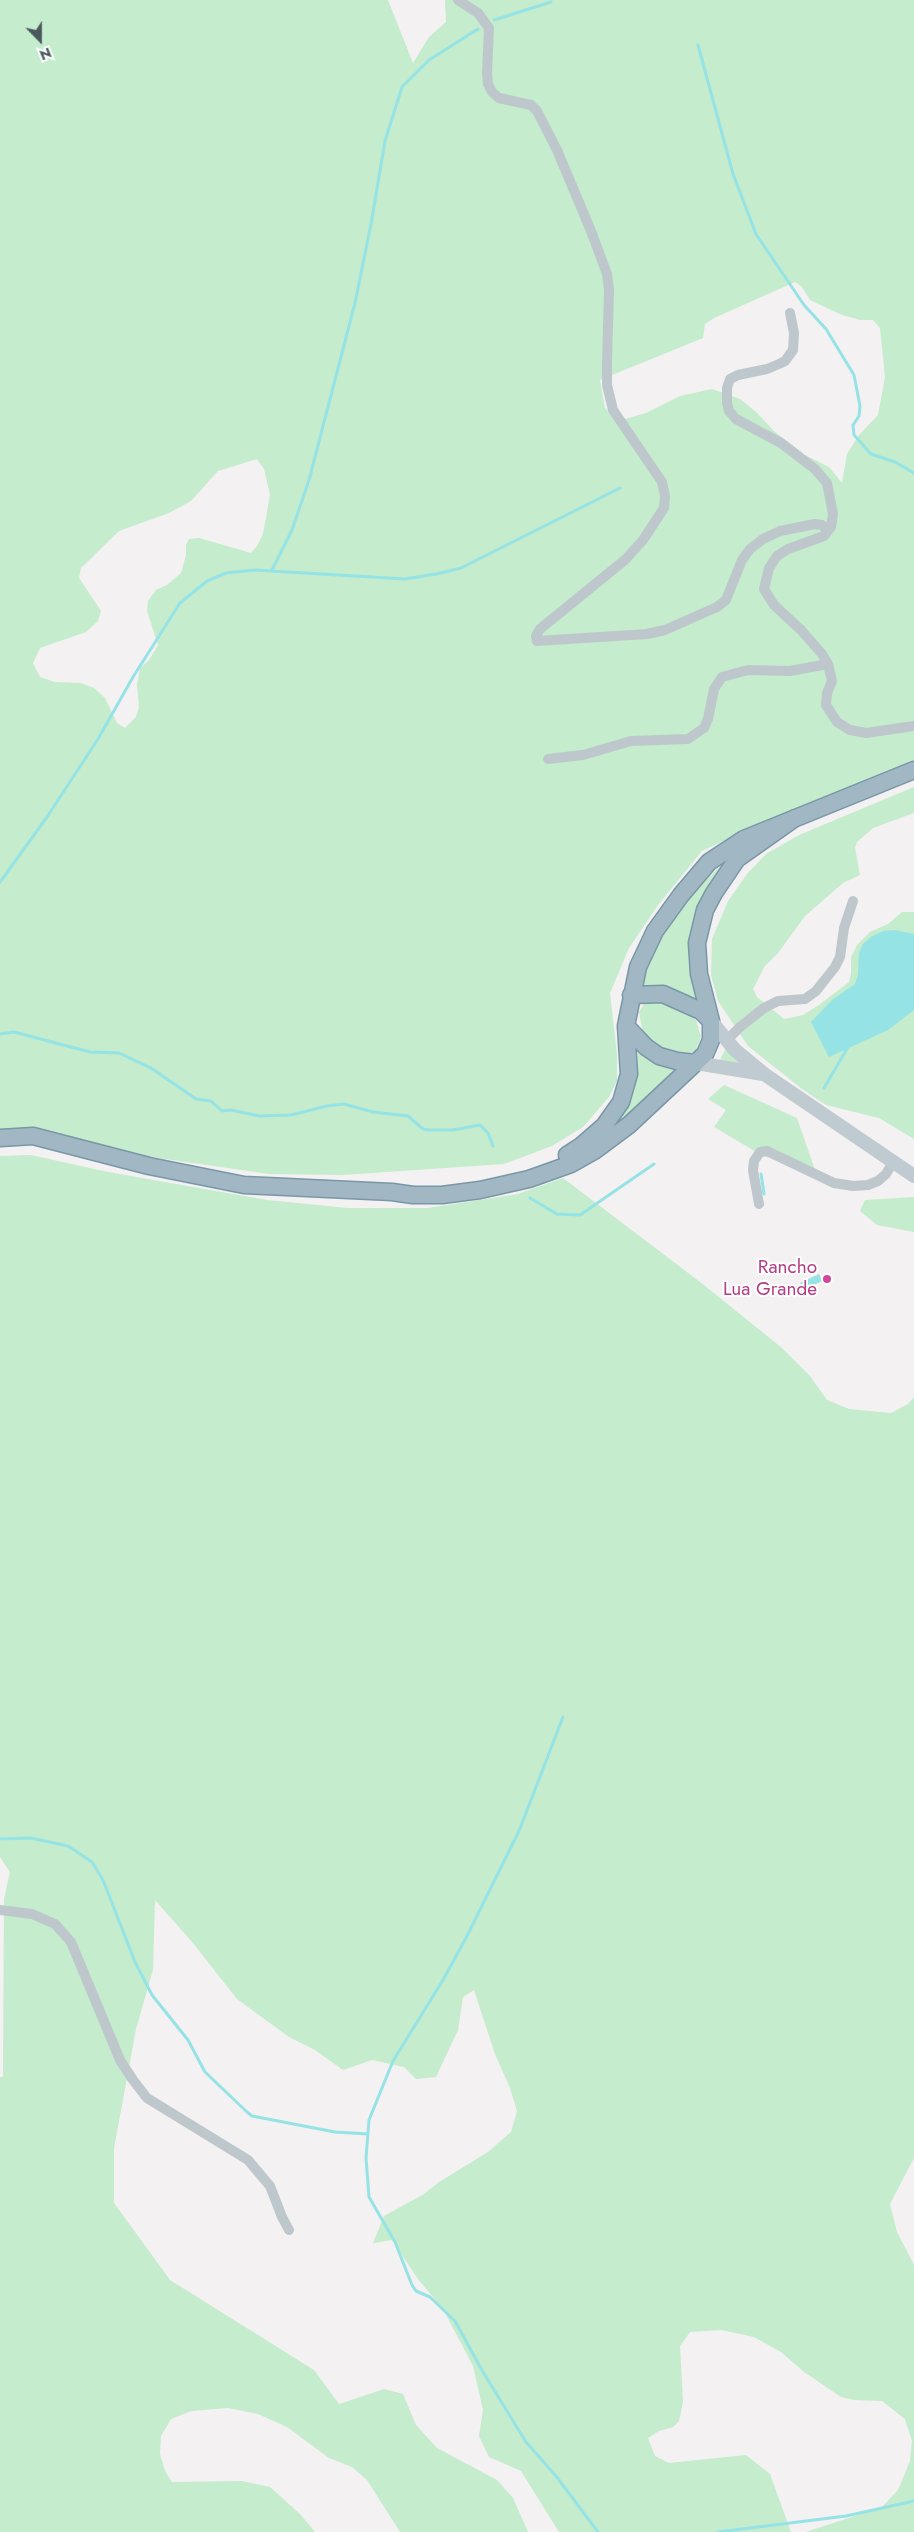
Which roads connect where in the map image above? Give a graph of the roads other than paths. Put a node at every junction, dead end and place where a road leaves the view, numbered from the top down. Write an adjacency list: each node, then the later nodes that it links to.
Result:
1 (458, 0): 3 (street)
2 (790, 313): 3 (street)
3 (828, 531): 4 (street)
4 (828, 664): 5 (street); 6 (street)
5 (914, 726)
6 (548, 759)
7 (914, 770): 8 (highway)
8 (794, 818): 10 (highway); 11 (highway)
9 (852, 901): 13 (street)
10 (631, 995): 11 (highway); 12 (highway)
11 (711, 1021): 13 (main road); 14 (highway)
12 (626, 1026): 14 (highway); 19 (highway)
13 (727, 1040): 15 (main road)
14 (696, 1063): 15 (main road); 19 (highway)
15 (764, 1074): 17 (main road)
16 (0, 1138): 19 (highway)
17 (893, 1162): 18 (main road); 20 (street)
18 (914, 1176)
19 (392, 1192)
20 (759, 1204)
21 (0, 1910): 22 (street)
22 (289, 2230)

